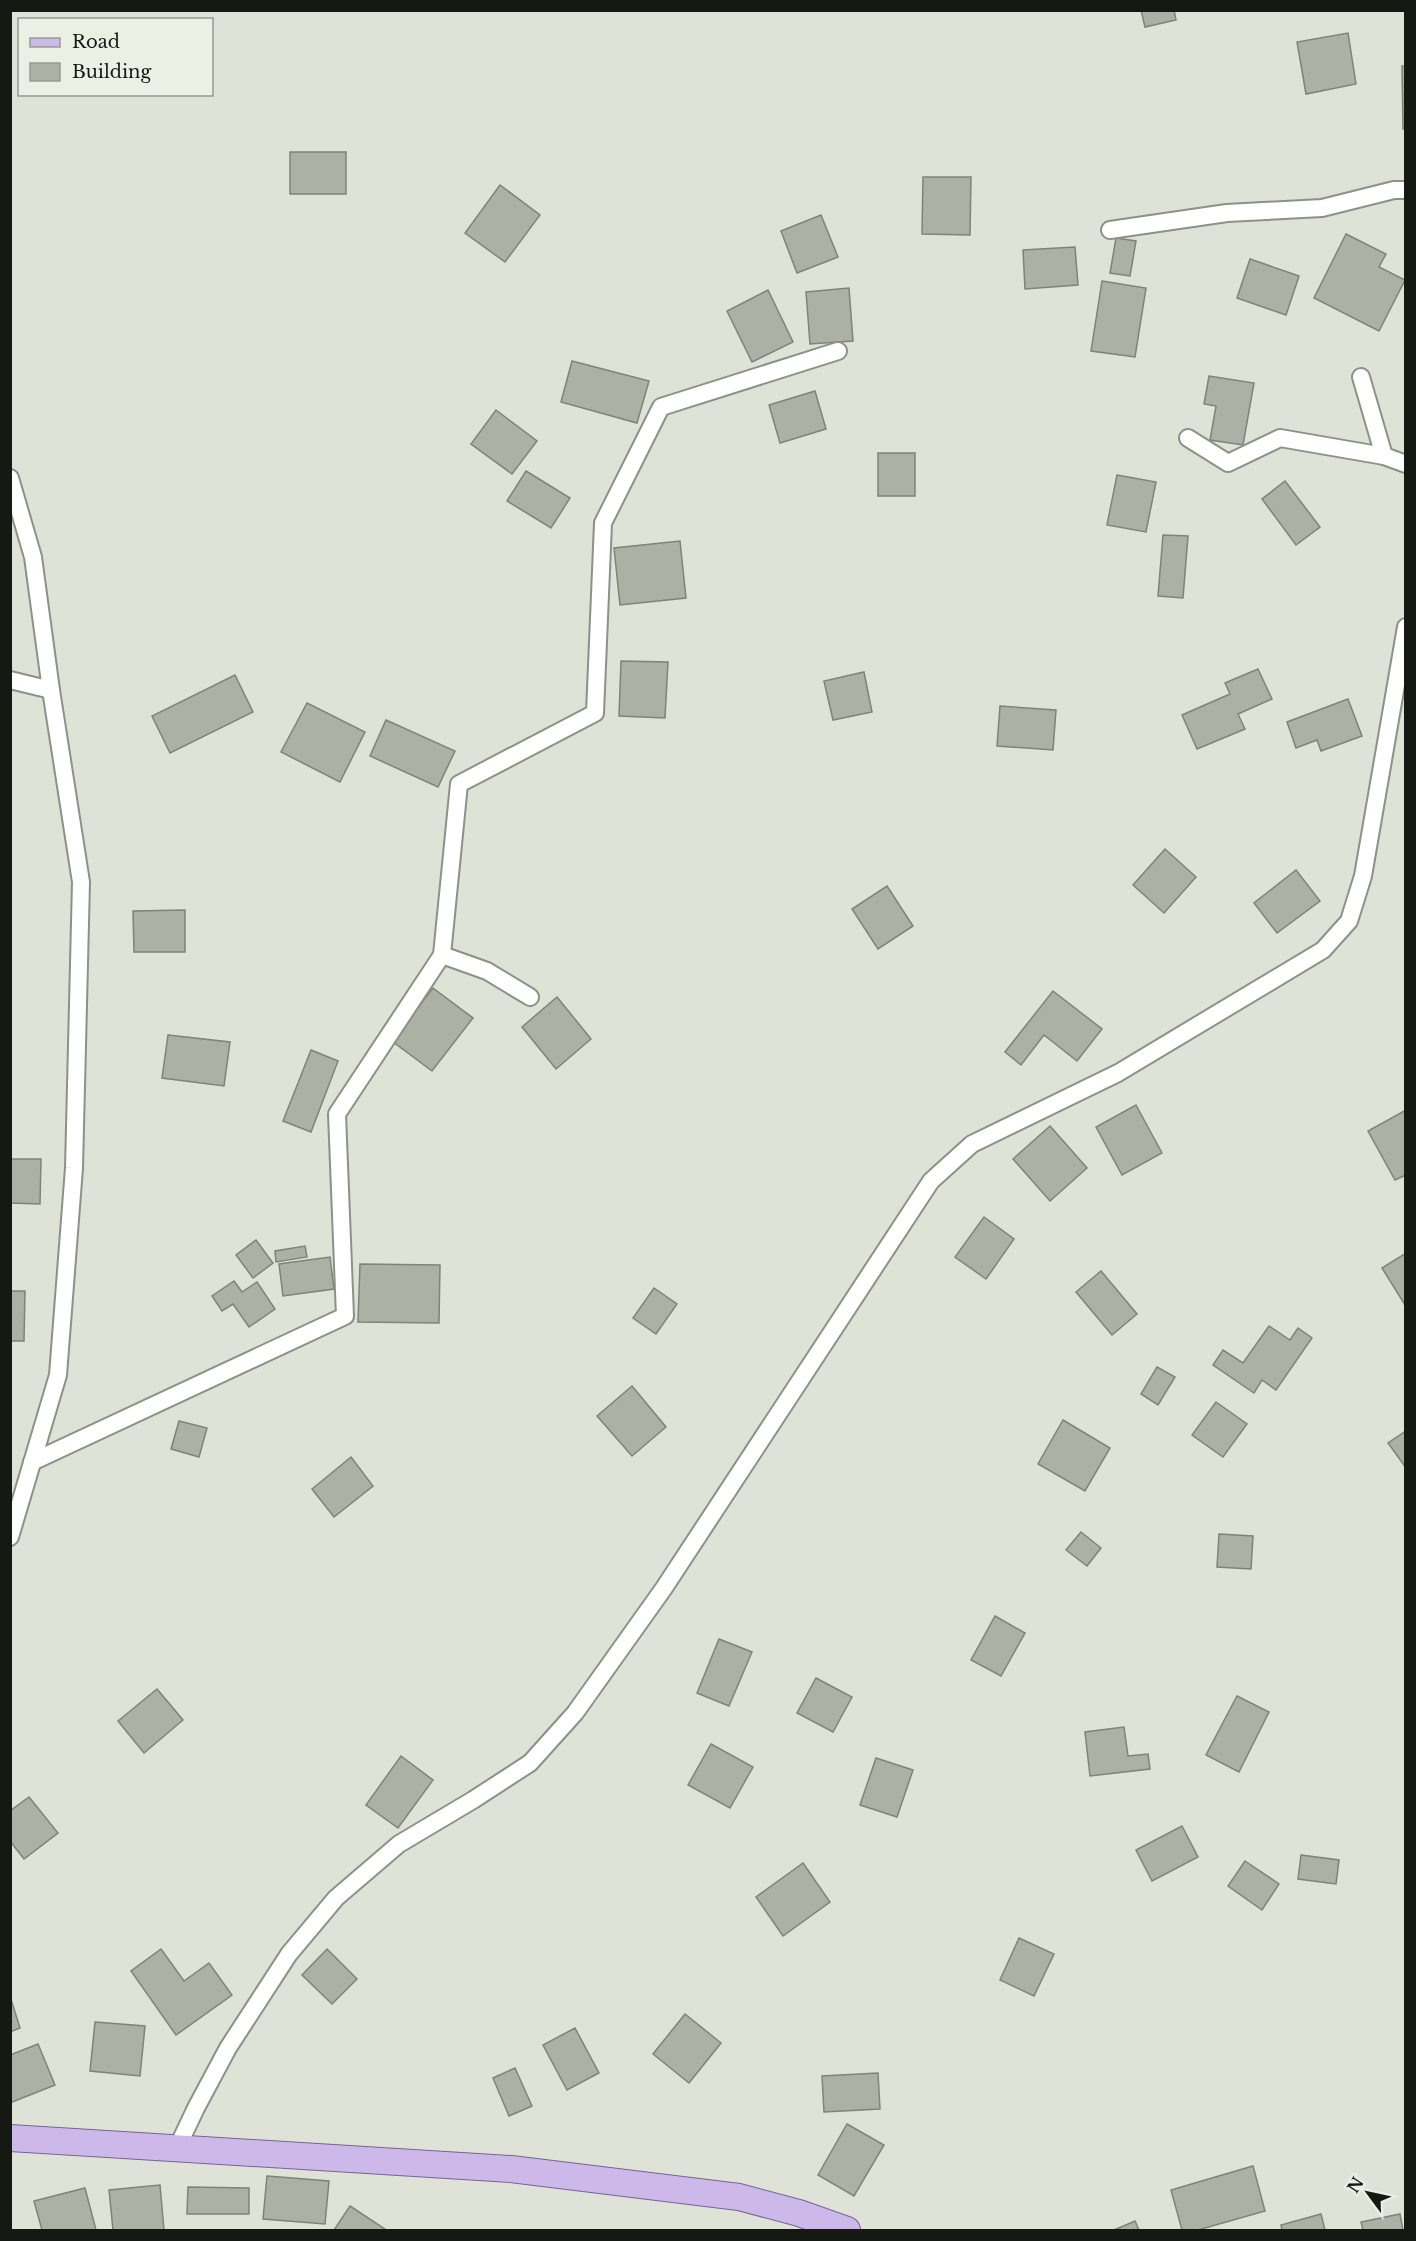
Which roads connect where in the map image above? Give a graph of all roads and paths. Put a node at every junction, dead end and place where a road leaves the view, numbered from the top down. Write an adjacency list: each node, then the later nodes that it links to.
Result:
1 (1406, 190): 2 (street)
2 (1110, 230)
3 (838, 351): 12 (street)
4 (1361, 377): 6 (street)
5 (1188, 438): 6 (street)
6 (1384, 456): 7 (street)
7 (1406, 464)
8 (10, 478): 11 (street)
9 (1406, 627): 17 (street)
10 (10, 680): 11 (street)
11 (51, 690): 14 (street)
12 (442, 955): 13 (street); 14 (street)
13 (530, 997)
14 (32, 1462): 15 (street)
15 (10, 1537)
16 (10, 2138): 17 (main road)
17 (177, 2148): 18 (main road)
18 (847, 2230)

